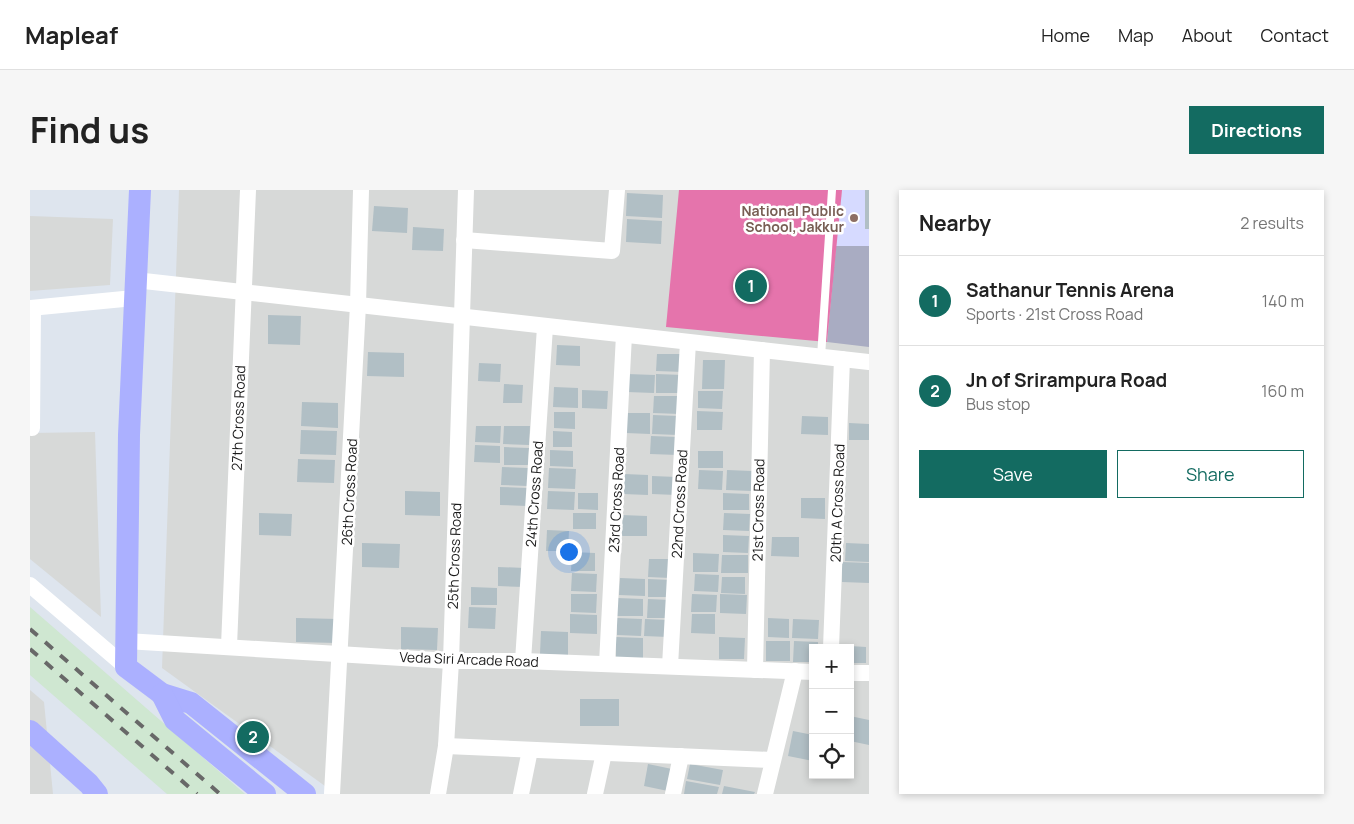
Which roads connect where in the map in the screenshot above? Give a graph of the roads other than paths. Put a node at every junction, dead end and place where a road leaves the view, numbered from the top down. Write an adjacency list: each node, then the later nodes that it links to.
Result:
1 (140, 190): 8 (street)
2 (248, 190): 9 (street, 27th Cross Road)
3 (361, 190): 10 (street, 26th Cross Road)
4 (466, 190): 7 (street, 25th Cross Road)
5 (617, 190): 7 (street)
6 (832, 190): 17 (lane)
7 (464, 240): 12 (street, 25th Cross Road)
8 (135, 289): 9 (street); 11 (street); 22 (street)
9 (243, 292): 10 (street); 24 (street, 27th Cross Road)
10 (358, 305): 12 (street); 25 (street, 26th Cross Road)
11 (32, 308): 20 (street)
12 (462, 318): 13 (street); 26 (street, 25th Cross Road)
13 (545, 327): 14 (street); 27 (street, 24th Cross Road)
14 (624, 335): 15 (street); 28 (street, 23rd Cross Road)
15 (688, 342): 16 (street); 29 (street, 22nd Cross Road)
16 (762, 350): 17 (street); 31 (street, 21st Cross Road)
17 (821, 357): 18 (street)
18 (842, 359): 19 (street); 23 (street, 20th A Cross Road)
19 (869, 362)
20 (32, 428)
21 (30, 585): 30 (street)
22 (126, 640): 24 (street, Veda Siri Arcade Road); 30 (street)
23 (831, 644)
24 (229, 646): 25 (street, Veda Siri Arcade Road)
25 (341, 653): 26 (street, Veda Siri Arcade Road); 46 (street, 26th Cross Road)
26 (451, 661): 27 (street, Veda Siri Arcade Road); 38 (street, 25th Cross Road)
27 (523, 661): 28 (street, Veda Siri Arcade Road)
28 (607, 664): 29 (street, Veda Siri Arcade Road)
29 (670, 666): 31 (street, Veda Siri Arcade Road)
30 (126, 667): 36 (street)
31 (755, 670): 32 (street, Veda Siri Arcade Road)
32 (795, 671): 33 (street, Veda Siri Arcade Road); 42 (street)
33 (809, 672)
34 (854, 673): 35 (street)
35 (869, 673)
36 (162, 694): 44 (street); 45 (street)
37 (30, 731): 43 (street)
38 (446, 746): 39 (street); 47 (street, 25th Cross Road)
39 (530, 750): 40 (street); 48 (street)
40 (604, 753): 41 (street); 49 (street)
41 (681, 756): 42 (street); 50 (street)
42 (772, 760): 51 (street)
43 (97, 794)
44 (265, 794)
45 (305, 794)
46 (332, 794)
47 (438, 794)
48 (521, 794)
49 (595, 794)
50 (673, 794)
51 (765, 794)

